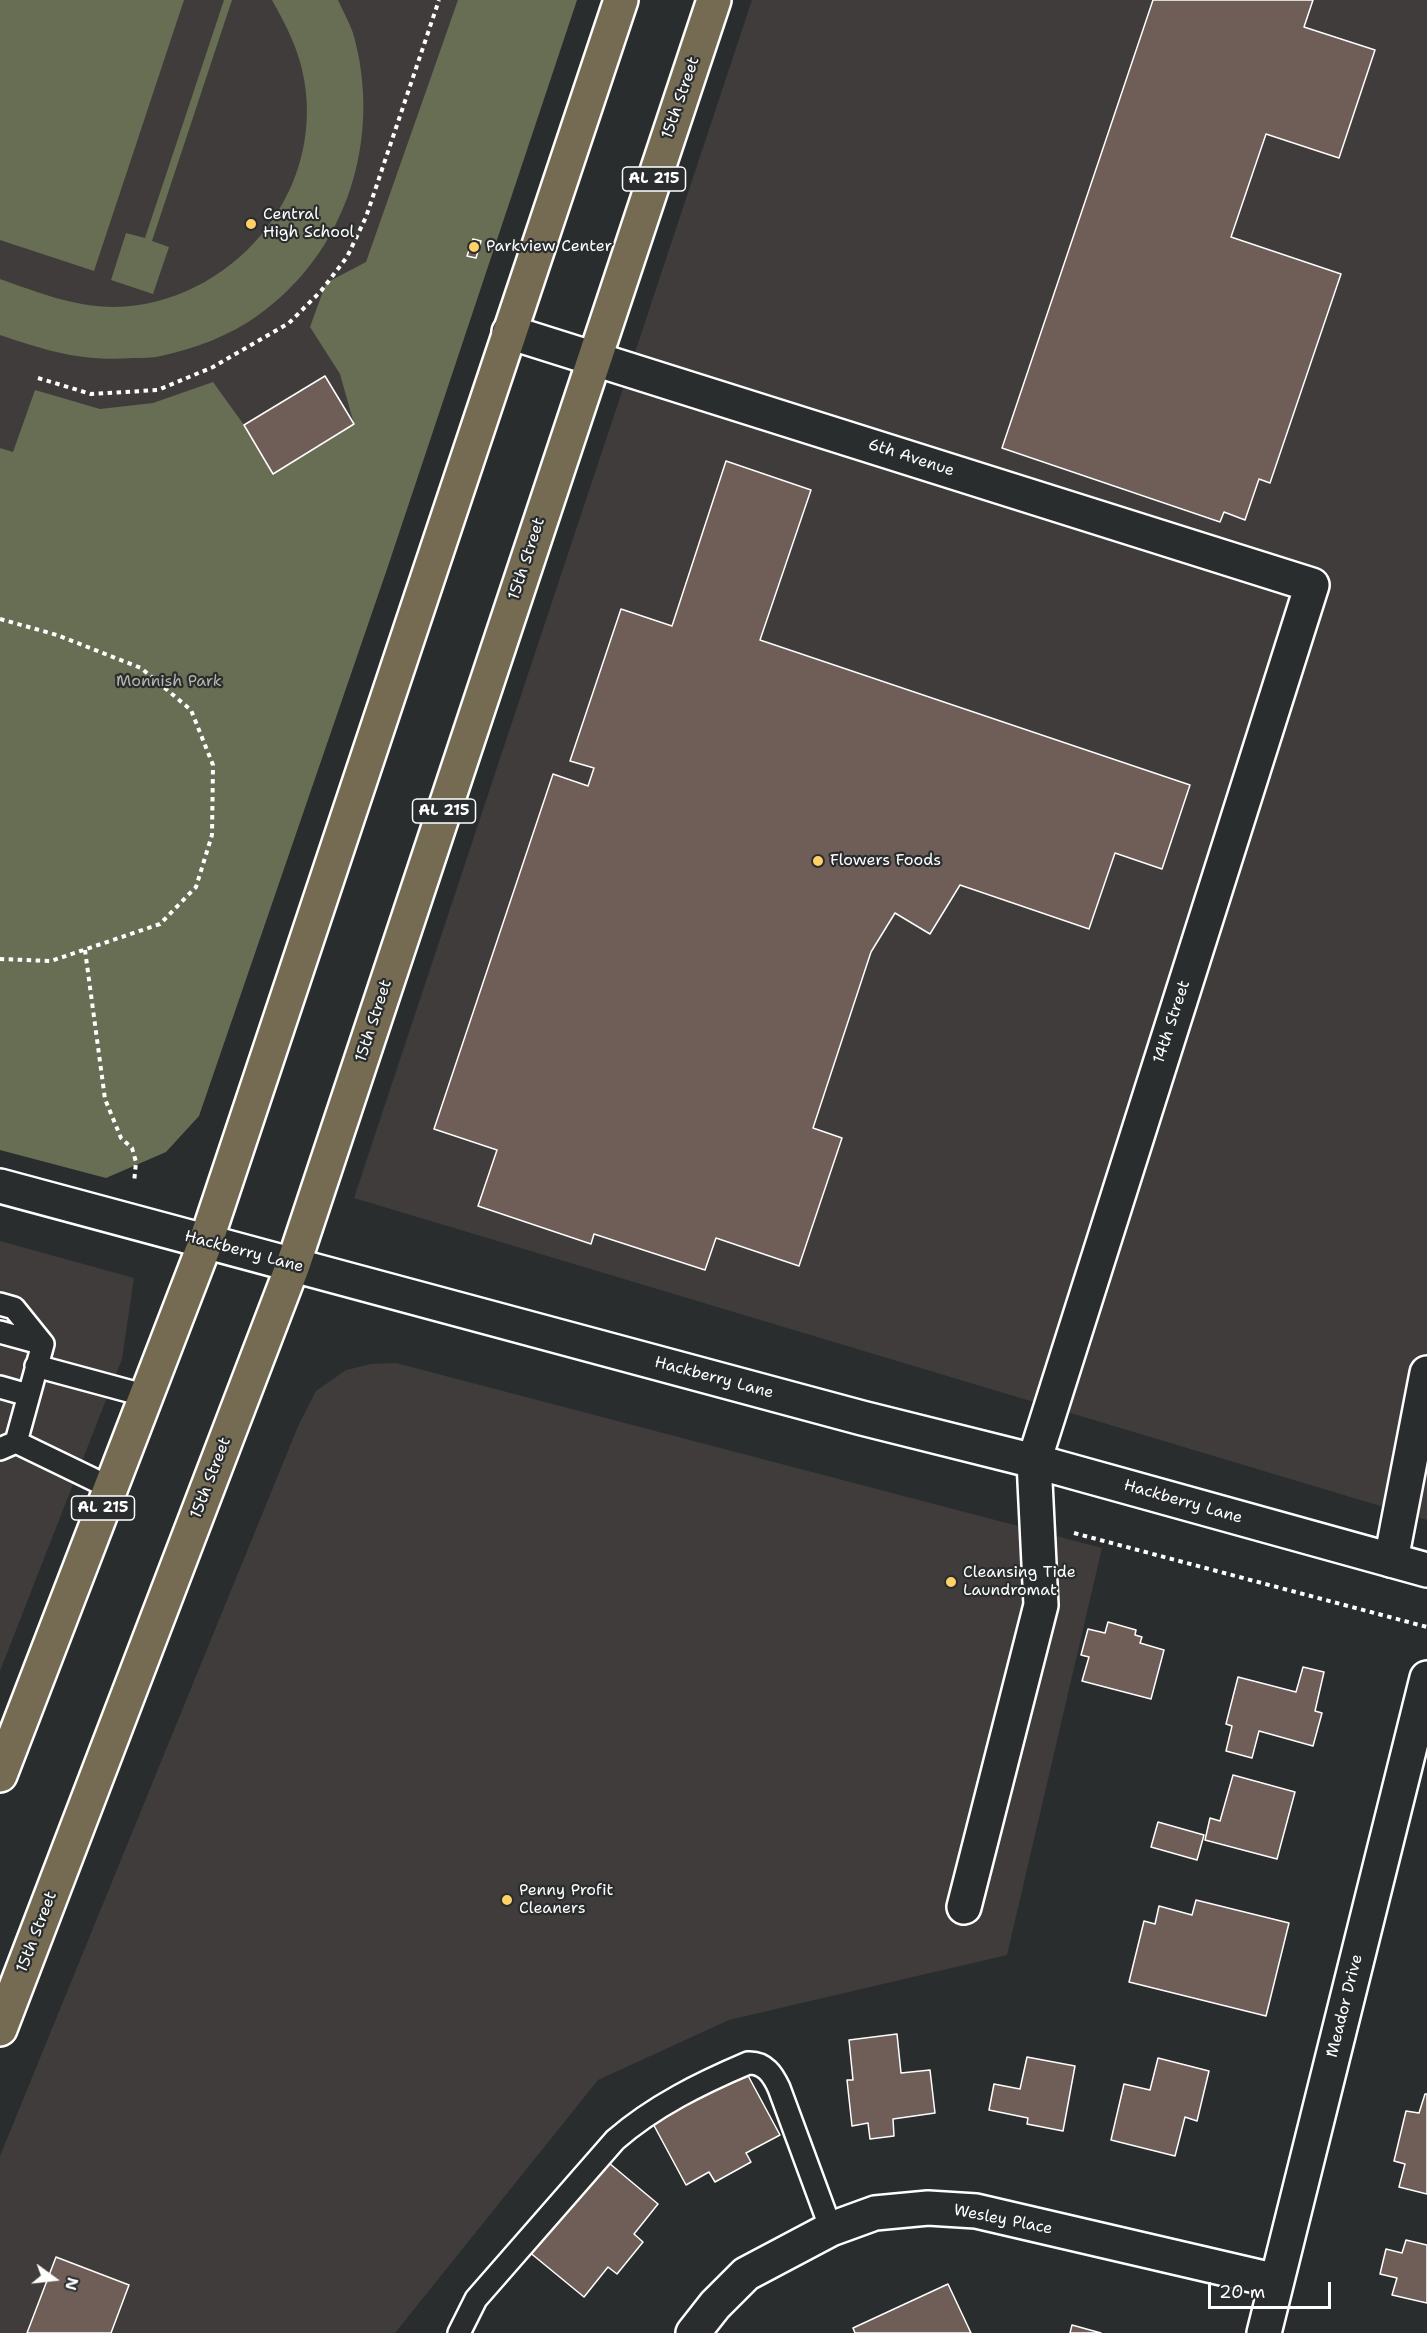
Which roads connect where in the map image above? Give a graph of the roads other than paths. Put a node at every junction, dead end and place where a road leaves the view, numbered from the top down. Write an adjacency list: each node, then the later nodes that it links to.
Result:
1 (621, 0): 3 (main road, AL 215)
2 (714, 0): 4 (main road, 15th Street / AL 215)
3 (509, 332): 4 (street, 6th Avenue); 7 (main road, AL 215)
4 (594, 357): 5 (street, 6th Avenue); 8 (main road, 15th Street / AL 215)
5 (1312, 585): 18 (street, 14th Street)
6 (0, 1186): 7 (street, Hackberry Lane)
7 (206, 1241): 8 (street, Hackberry Lane); 16 (main road, AL 215)
8 (293, 1265): 18 (street, Hackberry Lane); 25 (main road, 15th Street / AL 215)
9 (0, 1304): 11 (lane)
10 (0, 1332): 11 (lane)
11 (43, 1344): 12 (lane)
12 (36, 1366): 15 (lane); 16 (lane)
13 (1427, 1373): 20 (street)
14 (0, 1387): 15 (lane)
15 (28, 1395): 17 (lane)
16 (147, 1396): 19 (main road, AL 215)
17 (8, 1446): 19 (lane)
18 (1034, 1461): 20 (street, Hackberry Lane); 24 (street, 14th Street)
19 (111, 1488): 23 (main road, AL 215)
20 (1391, 1560): 21 (street, Hackberry Lane)
21 (1427, 1570)
22 (1427, 1678): 27 (street, Meador Drive)
23 (0, 1775)
24 (964, 1907)
25 (0, 2029)
26 (831, 2229): 27 (street, Wesley Place); 28 (lane); 29 (street, Wesley Place)
27 (1277, 2281): 30 (street, Meador Drive)
28 (459, 2333)
29 (693, 2333)
30 (1264, 2333)

